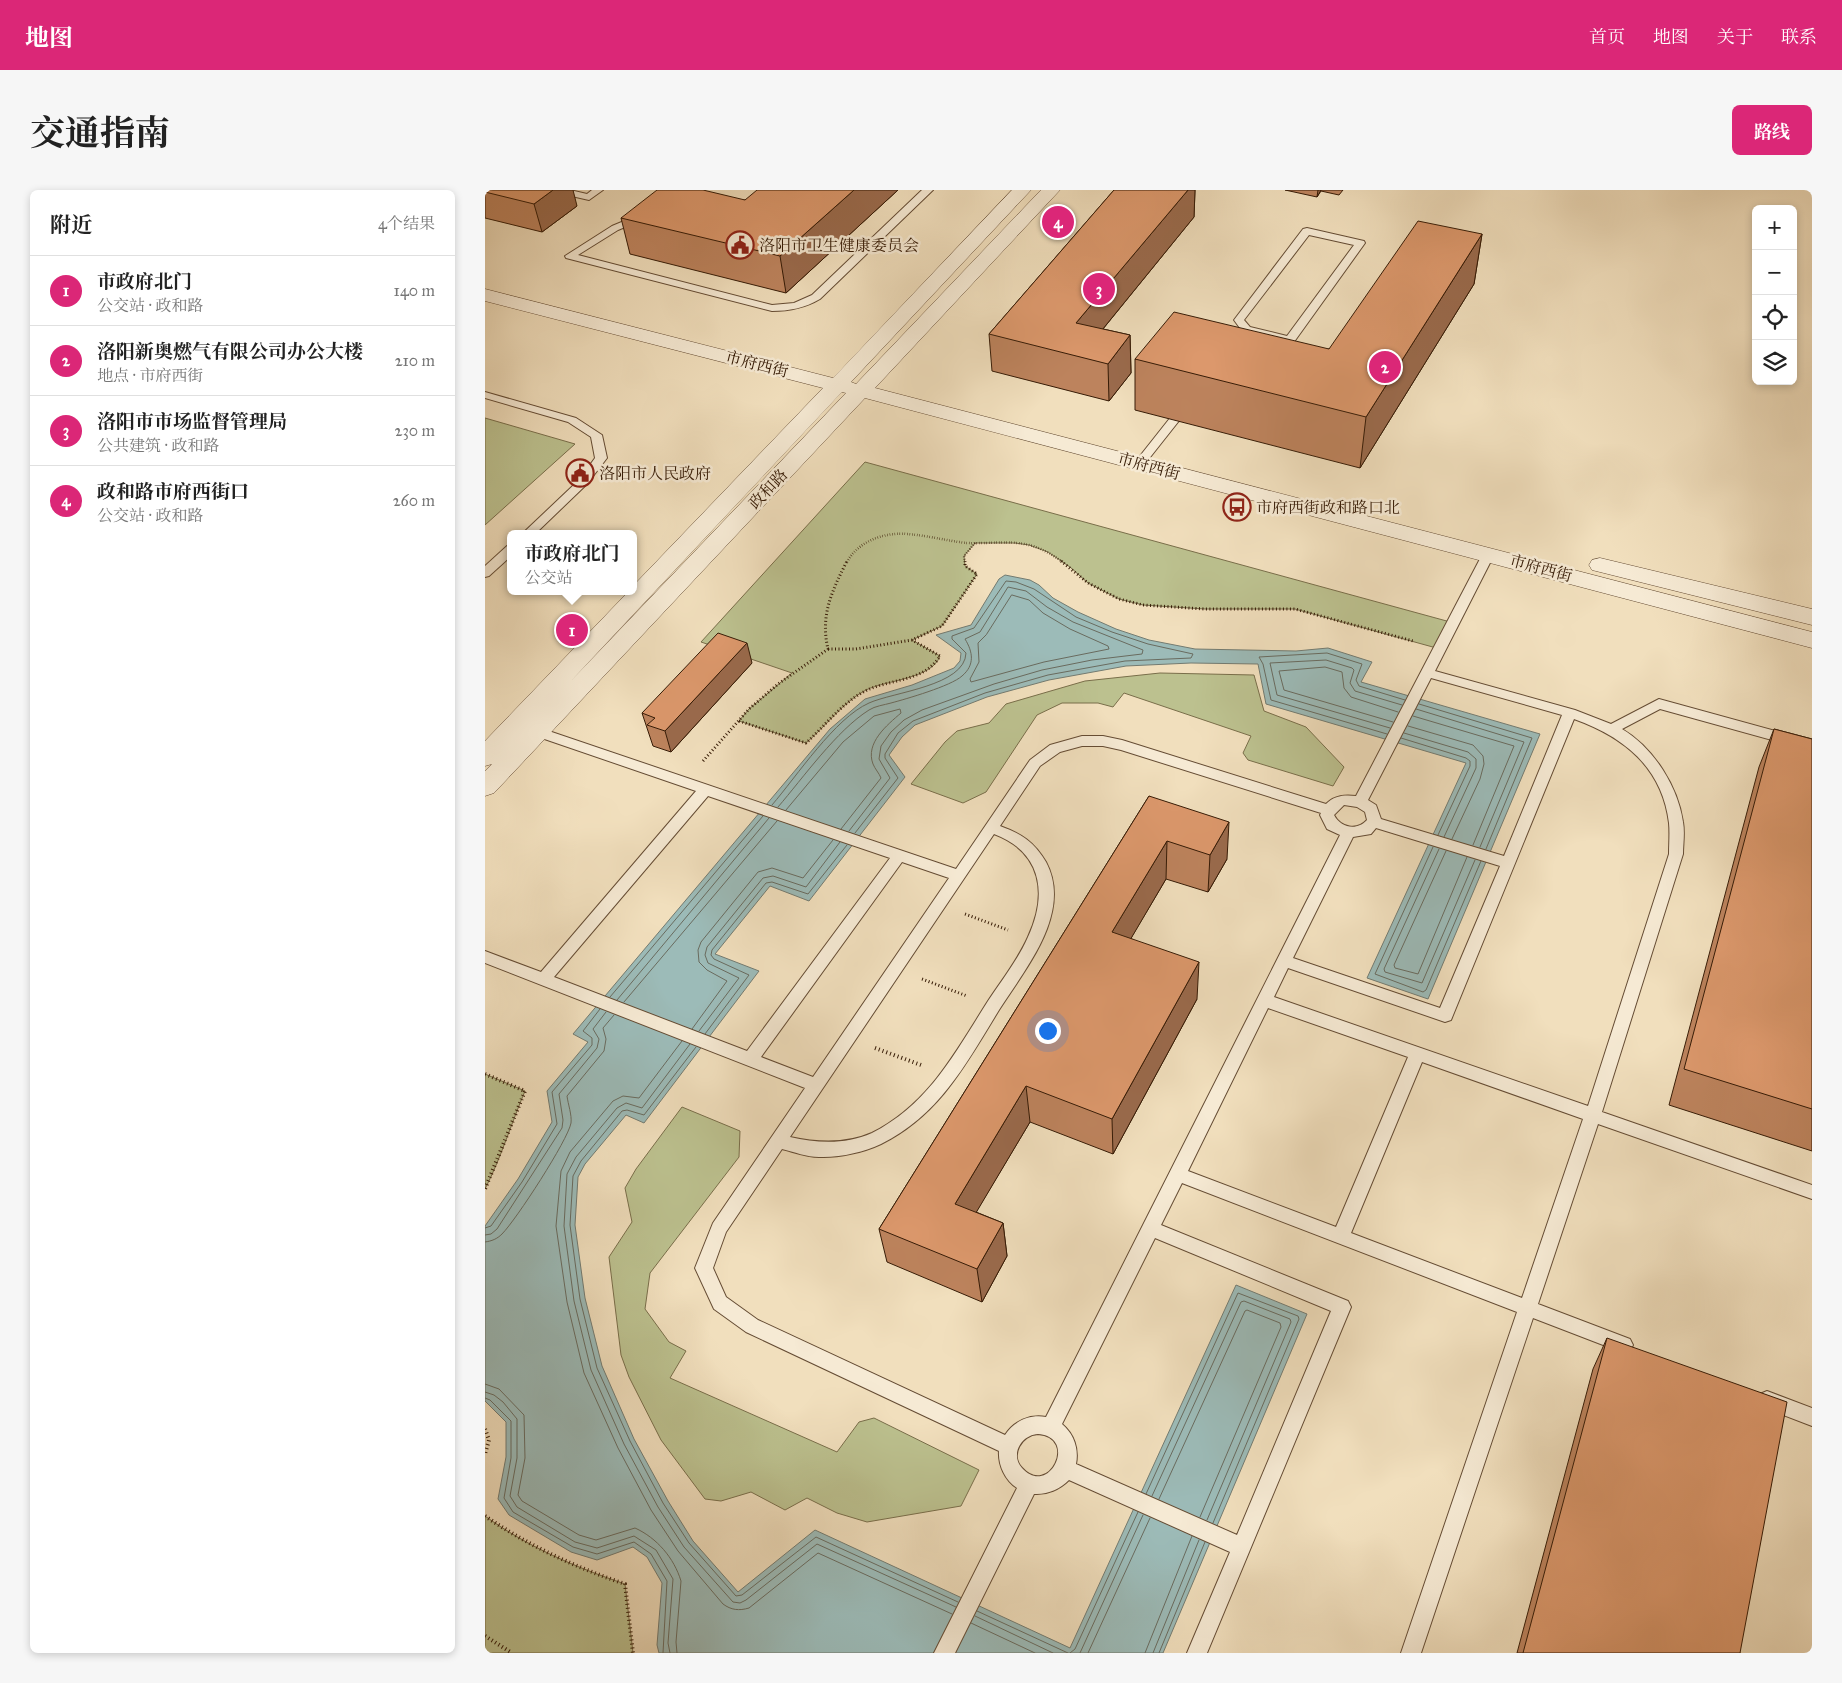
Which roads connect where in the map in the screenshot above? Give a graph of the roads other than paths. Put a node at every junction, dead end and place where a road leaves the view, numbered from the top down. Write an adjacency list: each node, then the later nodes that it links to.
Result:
1 (557, 190): 2 (lane)
2 (598, 190)
3 (928, 190): 6 (lane)
4 (1022, 190): 10 (street, 政和路)
5 (1049, 190): 10 (street, 政和路)
6 (651, 213)
7 (485, 281): 10 (street, 市府西街)
8 (485, 295): 10 (street, 市府西街)
9 (1243, 332): 9 (lane)
10 (855, 382): 13 (street, 市府西街); 22 (street, 政和路); 24 (street, 政和路)
11 (485, 396): 14 (lane)
12 (1173, 420): 13 (lane)
13 (1145, 457): 16 (street, 市府西街); 18 (street, 市府西街)
14 (531, 530)
15 (507, 553): 17 (lane)
16 (1488, 555): 19 (street, 市府西街); 20 (lane)
17 (485, 573)
18 (1812, 616)
19 (1812, 640)
20 (1427, 674): 21 (lane); 29 (lane)
21 (1570, 713): 23 (lane); 35 (lane)
22 (515, 725): 24 (lane); 26 (street, 政和路)
23 (1611, 730): 25 (lane); 44 (lane)
24 (537, 732): 27 (street, 政和路); 28 (lane)
25 (1812, 746)
26 (485, 757)
27 (485, 787)
28 (705, 790): 34 (lane); 39 (lane)
29 (1360, 802): 30 (lane); 31 (lane)
30 (1329, 810): 32 (lane); 33 (lane)
31 (1373, 822): 33 (lane); 35 (lane)
32 (992, 828): 36 (lane); 45 (lane)
33 (1348, 833): 38 (lane)
34 (899, 856): 36 (lane); 42 (lane)
35 (1508, 863): 38 (lane)
36 (959, 876): 43 (lane)
37 (485, 957): 39 (lane)
38 (1284, 961): 40 (lane)
39 (543, 980): 42 (lane)
40 (1264, 1000): 41 (lane); 46 (lane)
41 (1417, 1054): 44 (lane); 49 (lane)
42 (750, 1059): 43 (lane)
43 (816, 1085): 45 (lane)
44 (1593, 1115): 47 (lane); 50 (lane)
45 (778, 1141): 55 (lane)
46 (1177, 1174): 48 (lane); 49 (lane)
47 (1812, 1192)
48 (1150, 1228): 54 (lane); 58 (lane)
49 (1341, 1237): 50 (lane)
50 (1527, 1308): 51 (lane); 61 (lane)
51 (1638, 1350)
52 (1748, 1393): 53 (lane)
53 (1812, 1418)
54 (1051, 1427): 55 (lane); 56 (lane)
55 (1009, 1446): 57 (lane)
56 (1064, 1468): 57 (lane); 58 (lane)
57 (1029, 1484): 59 (lane)
58 (1241, 1547): 60 (lane)
59 (944, 1653)
60 (1197, 1653)
61 (1411, 1653)

